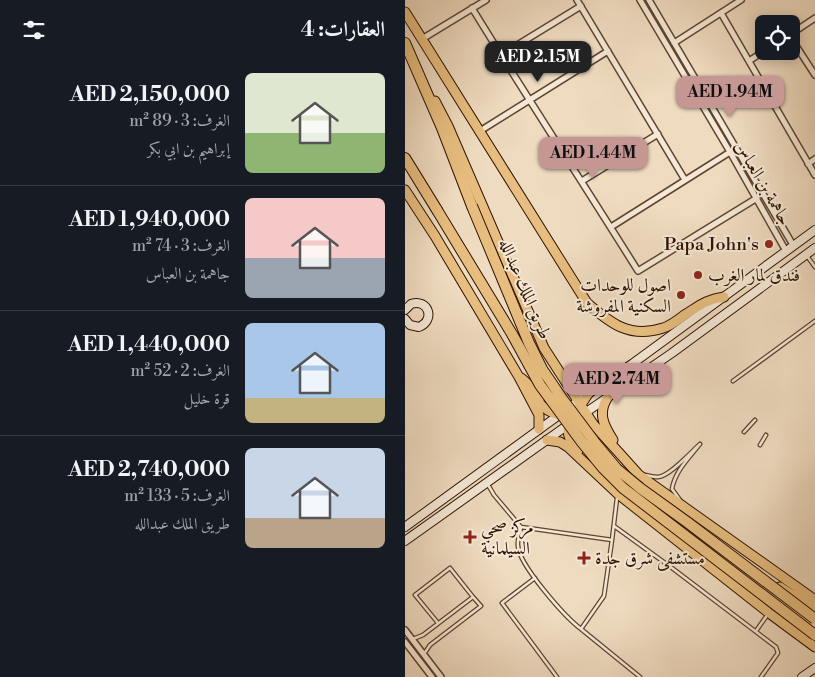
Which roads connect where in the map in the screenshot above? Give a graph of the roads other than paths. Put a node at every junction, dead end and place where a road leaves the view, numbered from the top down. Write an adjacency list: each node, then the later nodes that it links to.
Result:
1 (485, 0): 7 (street)
2 (577, 0): 6 (street)
3 (640, 0): 24 (street, جاهمة بن العباس)
4 (741, 0): 9 (street)
5 (651, 1): 14 (street, جاهمة بن العباس)
6 (581, 6): 15 (street); 17 (street)
7 (472, 8): 12 (street); 17 (street)
8 (405, 12): 12 (main road)
9 (721, 13): 14 (street); 19 (street)
10 (815, 18): 11 (street)
11 (800, 28)
12 (422, 39): 22 (main road)
13 (405, 43): 45 (main road); 70 (highway, طريق الملك عبدالله, bridge)
14 (674, 43): 35 (street, جاهمة بن العباس)
15 (608, 51): 21 (street); 23 (street)
16 (800, 52): 20 (street)
17 (501, 55): 21 (street)
18 (755, 57): 19 (street)
19 (749, 61): 27 (street)
20 (815, 75)
21 (529, 100): 22 (street); 30 (street)
22 (479, 132): 40 (main road)
23 (658, 134): 29 (street); 30 (street)
24 (730, 152): 29 (street); 32 (street, جاهمة بن العباس)
25 (405, 158): 81 (highway, bridge)
26 (815, 159): 27 (street)
27 (808, 164): 28 (street)
28 (815, 175)
29 (685, 180): 33 (street)
30 (582, 181): 33 (street)
31 (405, 190): 46 (main road)
32 (757, 198): 33 (street); 37 (street, جاهمة بن العباس)
33 (611, 227)
34 (815, 230): 35 (main road)
35 (793, 245): 37 (main road)
36 (815, 248): 38 (main road)
37 (786, 251): 40 (main road)
38 (806, 255): 39 (lane); 49 (main road)
39 (815, 267)
40 (724, 297): 48 (main road)
41 (408, 302): 42 (main road); 43 (main road)
42 (405, 310)
43 (405, 318)
44 (815, 321): 47 (lane)
45 (552, 363): 46 (main road); 50 (main road)
46 (519, 377): 51 (main road); 54 (main road)
47 (733, 381)
48 (588, 394): 50 (main road)
49 (608, 397): 50 (main road); 59 (main road)
50 (581, 407): 51 (main road); 52 (main road); 59 (main road)
51 (559, 416): 52 (main road); 54 (main road)
52 (572, 419): 57 (main road); 60 (main road)
53 (755, 420): 55 (lane)
54 (539, 429): 65 (main road)
55 (744, 432)
56 (766, 435): 58 (lane)
57 (547, 440): 60 (main road); 62 (main road)
58 (761, 445)
59 (625, 459): 60 (main road); 61 (main road)
60 (595, 472): 63 (main road)
61 (639, 474): 64 (main road); 64 (lane)
62 (487, 483): 67 (lane); 69 (main road)
63 (618, 494): 66 (lane); 75 (main road)
64 (686, 507): 73 (main road)
65 (405, 526)
66 (614, 526): 68 (lane); 80 (lane)
67 (521, 527): 68 (lane); 71 (lane)
68 (612, 540): 78 (lane)
69 (405, 541)
70 (735, 558): 74 (main road); 76 (highway, طريق الملك عبدالله, bridge)
71 (535, 578): 78 (lane); 89 (lane)
72 (473, 597): 77 (lane); 77 (lane); 85 (lane)
73 (815, 600)
74 (815, 610)
75 (769, 613): 80 (lane); 84 (main road)
76 (815, 619)
77 (438, 623): 82 (lane)
78 (581, 629): 90 (lane)
79 (405, 630): 82 (street)
80 (755, 631): 91 (lane)
81 (815, 635)
82 (412, 639): 85 (street)
83 (405, 642): 87 (street)
84 (815, 648)
85 (424, 654): 88 (street)
86 (815, 668): 92 (main road)
87 (431, 677)
88 (441, 677)
89 (557, 677)
90 (640, 677)
91 (761, 677)
92 (802, 677)

